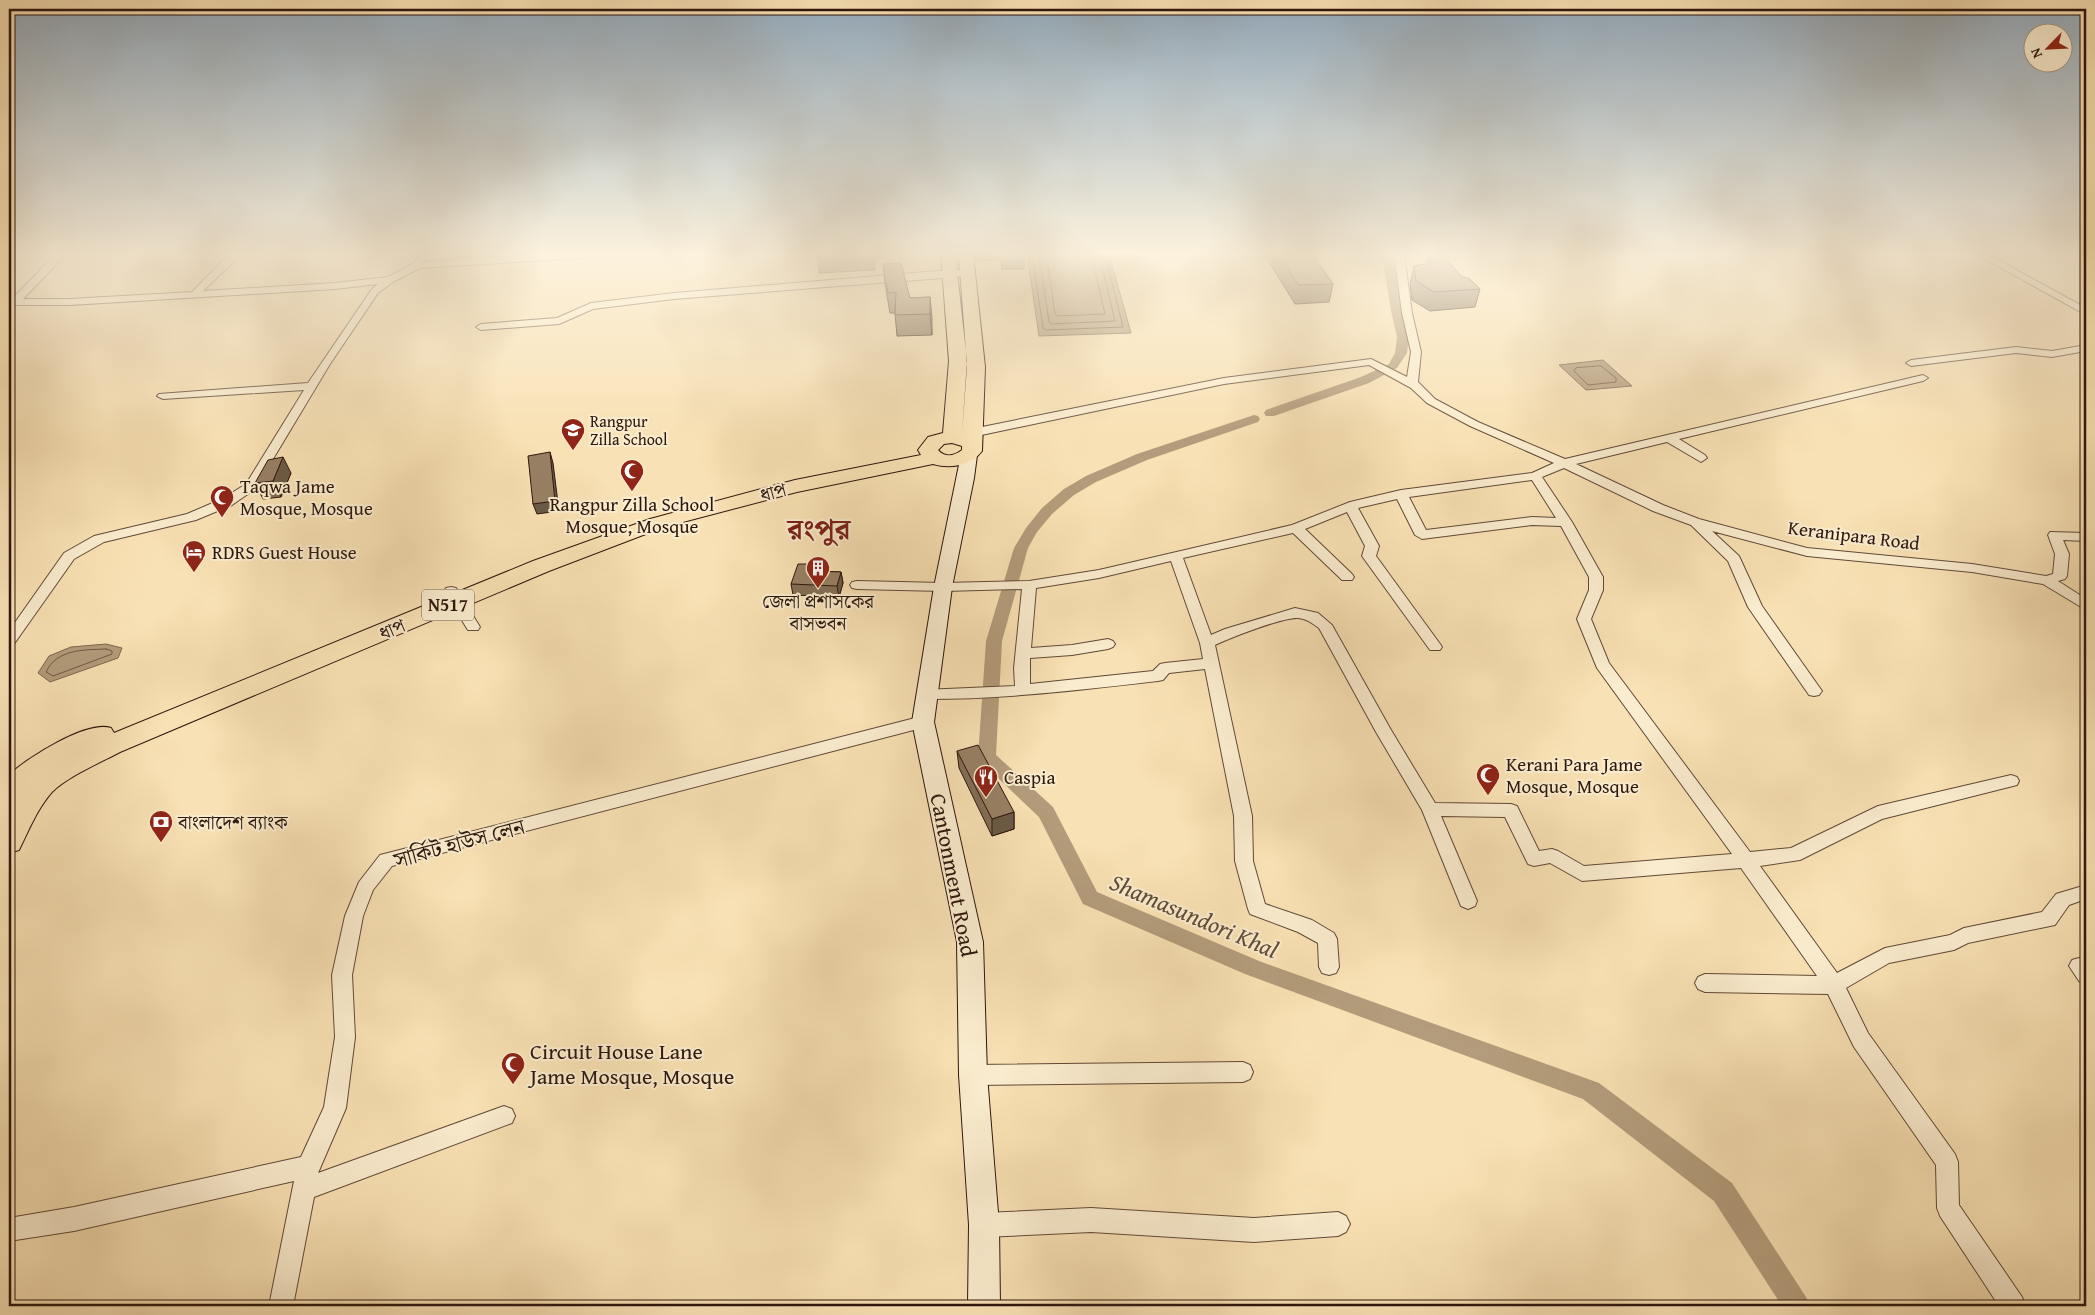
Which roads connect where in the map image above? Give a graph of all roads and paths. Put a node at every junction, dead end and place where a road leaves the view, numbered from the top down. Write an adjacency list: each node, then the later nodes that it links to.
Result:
1 (359, 315): 11 (street)
2 (571, 315): 6 (street)
3 (954, 315): 13 (highway)
4 (972, 315): 15 (highway)
5 (1408, 315): 10 (street)
6 (482, 327)
7 (2086, 348): 8 (street)
8 (1911, 363)
9 (1923, 378): 14 (street)
10 (1413, 385): 15 (street, Keranipara Road); 18 (street, Keranipara Road)
11 (311, 386): 12 (street); 35 (street)
12 (163, 396)
13 (952, 437): 15 (highway); 16 (highway, ধাপ / N517)
14 (1670, 439): 17 (street); 18 (street)
15 (969, 452): 16 (highway, ধাপ / N517); 31 (main road, Cantonment Road)
16 (937, 454): 32 (highway, ধাপ / N517)
17 (1701, 458)
18 (1570, 466): 19 (street); 23 (street, Keranipara Road)
19 (1535, 476): 20 (street); 22 (street)
20 (1401, 494): 21 (street); 22 (street)
21 (1350, 506): 24 (street); 38 (street)
22 (1565, 522): 49 (street)
23 (1694, 522): 28 (street, Keranipara Road); 42 (street)
24 (1296, 528): 26 (street); 27 (street)
25 (2086, 537): 28 (street)
26 (1176, 557): 30 (street); 37 (street)
27 (1347, 577)
28 (2047, 580): 33 (street, Keranipara Road)
29 (857, 585): 31 (street)
30 (1029, 585): 31 (street); 39 (street)
31 (943, 587): 43 (main road, Cantonment Road)
32 (454, 596): 34 (street); 46 (highway, ধাপ / N517); 48 (highway, ধাপ / N517)
33 (2086, 605)
34 (473, 627)
35 (9, 641)
36 (1108, 644): 39 (street)
37 (1207, 644): 40 (street); 47 (street)
38 (1435, 647)
39 (1023, 654): 41 (street)
40 (1212, 663): 41 (street); 52 (street)
41 (1023, 690): 43 (street)
42 (1814, 691)
43 (928, 694): 44 (main road, Cantonment Road)
44 (924, 722): 56 (main road, Cantonment Road); 58 (street, সার্কিট হাউস লেন)
45 (2011, 781): 49 (street)
46 (12, 784)
47 (1430, 809): 49 (street); 51 (street)
48 (9, 842)
49 (1746, 860): 54 (street)
50 (2086, 892): 54 (street)
51 (1468, 901)
52 (1329, 967)
53 (1704, 983): 54 (street)
54 (1834, 985): 64 (street)
55 (1243, 1072): 56 (street)
56 (974, 1076): 60 (main road, Cantonment Road)
57 (504, 1116): 58 (street)
58 (306, 1178): 61 (street); 62 (street, সার্কিট হাউস লেন)
59 (1338, 1224): 60 (street)
60 (984, 1225): 63 (main road, Cantonment Road)
61 (9, 1230)
62 (282, 1306)
63 (984, 1306)
64 (2014, 1306)

